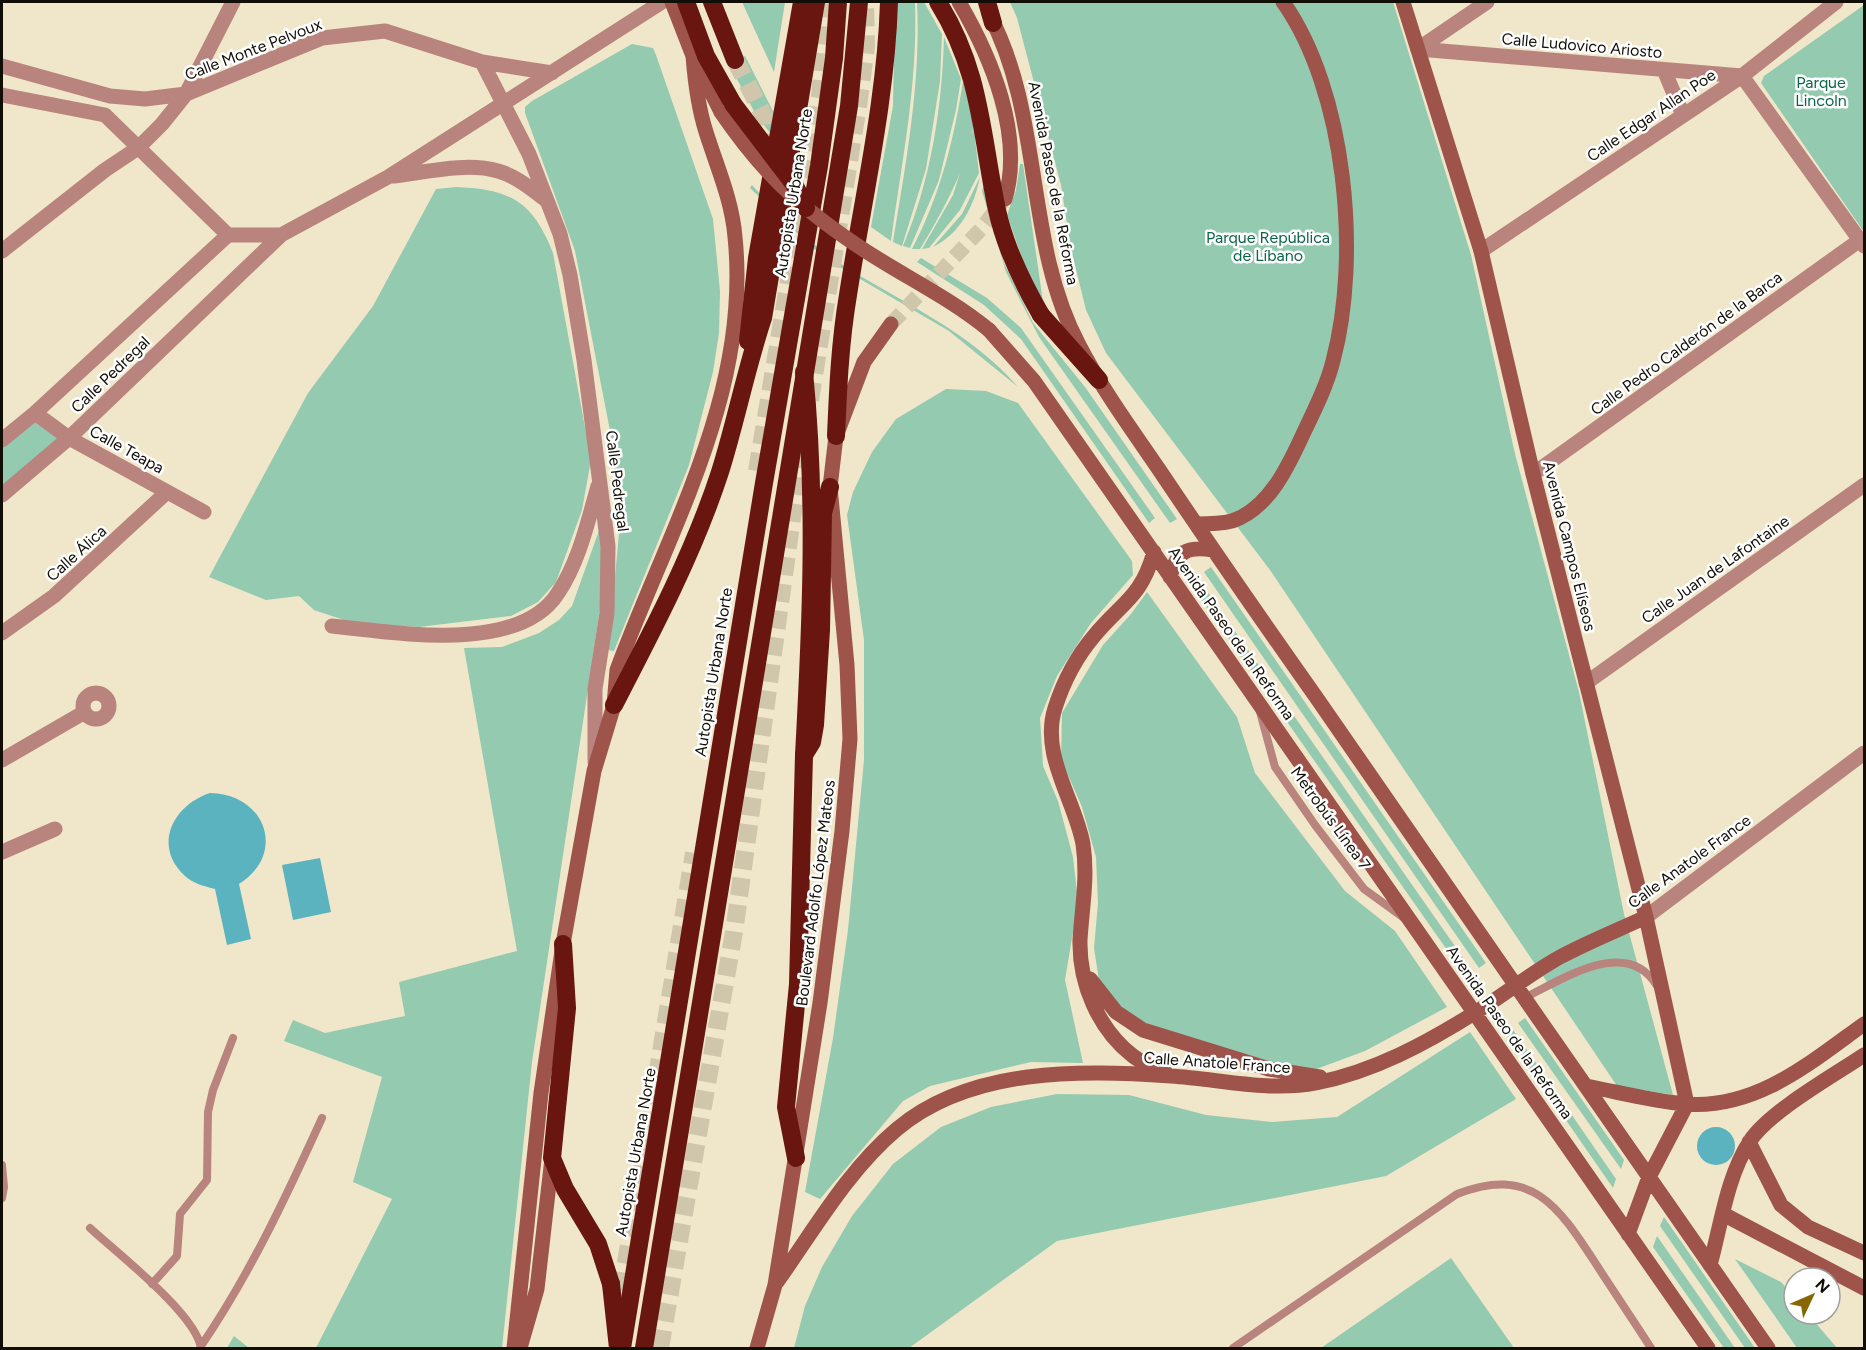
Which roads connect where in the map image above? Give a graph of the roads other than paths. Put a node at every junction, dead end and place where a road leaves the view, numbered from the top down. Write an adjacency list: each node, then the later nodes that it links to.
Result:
1 (233, 2): 28 (street)
2 (662, 2): 26 (street, Calle Pedregal)
3 (672, 2): 21 (main road, Avenida Paseo de la Reforma)
4 (712, 2): 22 (highway)
5 (802, 2): 45 (highway)
6 (816, 2): 45 (highway)
7 (838, 2): 110 (highway, Autopista Urbana Norte)
8 (859, 2): 46 (highway)
9 (889, 2): 49 (highway)
10 (938, 2): 47 (highway, bridge)
11 (959, 2): 36 (main road)
12 (982, 2): 19 (main road, Avenida Paseo de la Reforma)
13 (987, 2): 19 (highway)
14 (1283, 2): 59 (main road)
15 (1403, 2): 20 (main road, Avenida Campos Elíseos)
16 (1487, 2): 20 (street)
17 (1834, 2): 27 (street, Calle Edgar Allan Poe)
18 (688, 9): 38 (highway, bridge)
19 (993, 23): 47 (main road, Avenida Paseo de la Reforma)
20 (1418, 49): 25 (street, Calle Ludovico Ariosto); 42 (main road, Avenida Campos Elíseos)
21 (693, 56): 38 (main road, Avenida Paseo de la Reforma, bridge); 69 (main road)
22 (735, 60)
23 (483, 62): 26 (street, Calle Monte Pelvoux); 28 (street, Calle Monte Pelvoux); 31 (street, Calle Pedregal)
24 (2, 66): 30 (street, Calle Monte Pelvoux)
25 (1664, 70): 27 (street, Calle Ludovico Ariosto); 33 (street)
26 (552, 73): 31 (street, Calle Pedregal)
27 (1743, 76): 33 (street, Calle Edgar Allan Poe); 41 (street)
28 (186, 94): 30 (street, Calle Monte Pelvoux); 34 (street)
29 (2, 95): 32 (street)
30 (110, 96): 32 (street)
31 (504, 105): 35 (street, Calle Pedregal); 37 (street, Calle Pedregal)
32 (105, 115): 34 (street)
33 (1683, 116): 42 (street, Calle Edgar Allan Poe)
34 (138, 148): 39 (street); 43 (street)
35 (388, 177): 37 (street, Calle Pedregal); 40 (street, Calle Pedregal)
36 (1005, 199)
37 (547, 201): 53 (street, Calle Pedregal)
38 (807, 208): 61 (main road, Avenida Paseo de la Reforma, bridge)
39 (228, 235): 40 (street); 48 (street, Calle Pedregal)
40 (281, 235): 50 (street, Calle Pedregal)
41 (1862, 243): 52 (street, Calle Pedro Calderón de la Barca)
42 (1481, 250): 52 (main road, Avenida Campos Elíseos)
43 (2, 251)
44 (891, 324): 49 (main road, Boulevard Adolfo López Mateos)
45 (747, 364): 69 (highway)
46 (804, 372): 63 (highway, bridge); 111 (highway, bridge)
47 (1099, 380): 59 (main road, Avenida Paseo de la Reforma)
48 (35, 413): 50 (street, Calle Teapa); 51 (street, Calle Pedregal)
49 (836, 436): 55 (main road, Boulevard Adolfo López Mateos)
50 (69, 438): 56 (street, Calle Teapa); 57 (street, Calle Pedregal)
51 (2, 440)
52 (1533, 474): 67 (main road, Avenida Campos Elíseos)
53 (600, 477): 64 (street); 74 (street, Calle Pedregal)
54 (1864, 485): 67 (street, Calle Juan de Lafontaine)
55 (830, 487): 66 (highway); 94 (main road, Boulevard Adolfo López Mateos)
56 (167, 492): 58 (street, Calle Teapa); 65 (street, Calle Álica)
57 (2, 495)
58 (204, 512)
59 (1196, 524): 60 (main road, Avenida Paseo de la Reforma)
60 (1213, 550): 62 (main road); 81 (main road, Avenida Paseo de la Reforma)
61 (1154, 552): 62 (main road, Avenida Paseo de la Reforma); 80 (main road)
62 (1170, 577): 68 (main road, Avenida Paseo de la Reforma)
63 (812, 618): 66 (highway, bridge); 72 (highway, bridge)
64 (332, 626)
65 (2, 633)
66 (819, 663): 72 (highway)
67 (1586, 683): 77 (main road, Avenida Campos Elíseos)
68 (1258, 702): 78 (main road, Avenida Paseo de la Reforma); 78 (lane, Metrobús Línea 7)
69 (614, 705): 74 (main road)
70 (83, 712): 73 (street)
71 (1864, 753): 77 (street, Calle Anatole France)
72 (804, 755): 94 (highway)
73 (2, 760)
74 (594, 771): 79 (main road)
75 (55, 829): 76 (street)
76 (2, 852)
77 (1646, 917): 81 (main road, Calle Anatole France); 82 (main road, Avenida Campos Elíseos)
78 (1416, 927): 83 (main road, Avenida Paseo de la Reforma)
79 (563, 944): 93 (highway); 107 (main road)
80 (1081, 964): 87 (main road); 88 (main road)
81 (1520, 992): 82 (lane); 83 (main road, Calle Anatole France); 89 (main road, Avenida Paseo de la Reforma)
82 (1664, 998): 90 (main road, Avenida Campos Elíseos)
83 (1475, 1013): 88 (main road, Calle Anatole France); 100 (main road, Avenida Paseo de la Reforma)
84 (1864, 1024): 90 (main road)
85 (233, 1038): 103 (lane)
86 (1864, 1055): 92 (main road)
87 (1171, 1076): 88 (main road, Calle Anatole France); 104 (main road, Calle Anatole France)
88 (1335, 1078)
89 (1586, 1086): 90 (main road); 96 (main road, Avenida Paseo de la Reforma)
90 (1687, 1104): 96 (main road)
91 (322, 1118): 106 (lane)
92 (1749, 1142): 98 (main road); 101 (main road)
93 (552, 1158): 108 (main road); 109 (highway, bridge)
94 (796, 1158): 104 (main road, Boulevard Adolfo López Mateos)
95 (2, 1165): 97 (lane)
96 (1649, 1177): 100 (main road); 102 (main road, Avenida Paseo de la Reforma)
97 (2, 1198)
98 (1723, 1214): 102 (main road); 105 (main road)
99 (90, 1228): 103 (lane)
100 (1628, 1234): 115 (main road, Avenida Paseo de la Reforma)
101 (1864, 1253)
102 (1710, 1265): 116 (main road, Avenida Paseo de la Reforma)
103 (152, 1284): 106 (lane)
104 (775, 1285): 112 (main road, Boulevard Adolfo López Mateos)
105 (1864, 1288)
106 (201, 1347)
107 (514, 1348)
108 (520, 1348)
109 (618, 1348)
110 (622, 1348)
111 (644, 1348)
112 (757, 1348)
113 (1233, 1348): 114 (lane)
114 (1651, 1348)
115 (1708, 1348)
116 (1768, 1348)

